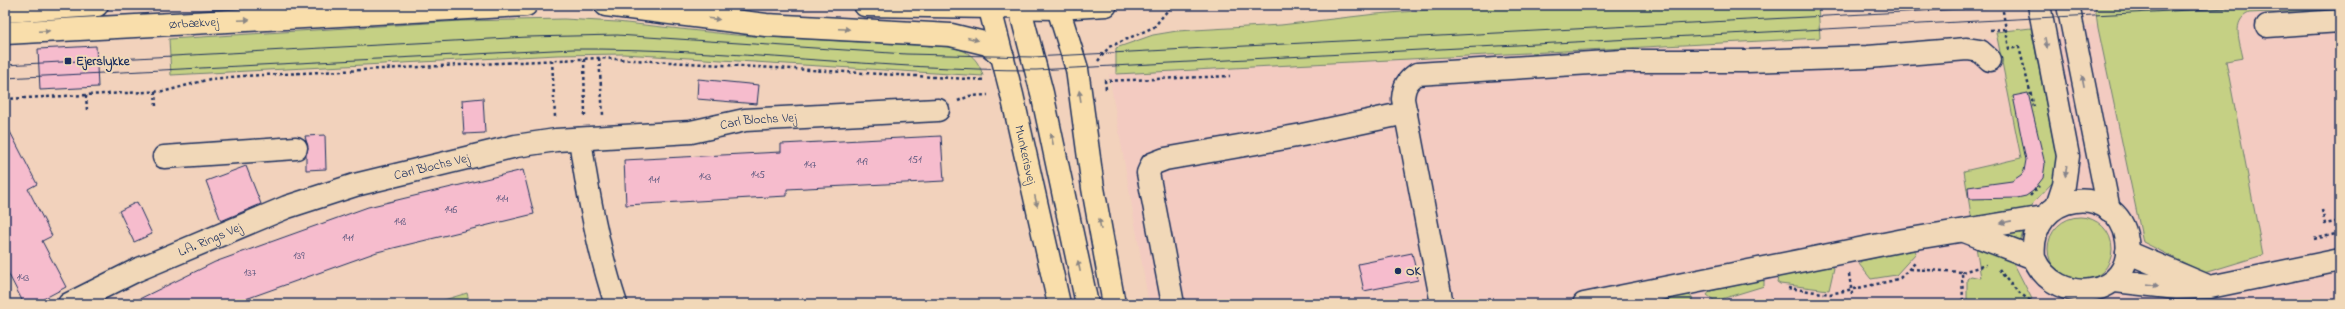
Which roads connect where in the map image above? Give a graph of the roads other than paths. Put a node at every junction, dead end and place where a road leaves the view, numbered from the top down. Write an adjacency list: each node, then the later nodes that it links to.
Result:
1 (97, 5): 11 (main road)
2 (526, 5): 14 (main road, Ørbækvej, one-way to 2)
3 (606, 5): 15 (main road, one-way to 15)
4 (865, 5): 8 (main road)
5 (1106, 5): 10 (main road)
6 (2039, 5): 24 (street, one-way to 24)
7 (2068, 5): 23 (street, one-way to 7)
8 (990, 6): 9 (main road); 15 (main road, Munkerisvej)
9 (1019, 6): 10 (main road); 34 (main road, one-way to 9)
10 (1057, 6): 35 (main road, one-way to 10)
11 (5, 11)
12 (2340, 21): 13 (street)
13 (2267, 26)
14 (5, 33)
15 (1003, 57): 33 (main road, Munkerisvej, one-way to 33)
16 (1990, 60): 18 (street)
17 (938, 110): 19 (street, Carl Blochs Vej)
18 (1406, 113): 36 (street); 37 (street)
19 (580, 139): 22 (street, Carl Blochs Vej); 32 (street)
20 (296, 148): 21 (street)
21 (164, 157)
22 (355, 185): 31 (street, L.A. Rings Vej)
23 (2109, 210): 24 (street); 26 (street)
24 (2051, 212): 25 (street, one-way to 25); 27 (street)
25 (1963, 231): 27 (street); 38 (street)
26 (2127, 252): 29 (street); 30 (street)
27 (2034, 258): 29 (street)
28 (2340, 260): 30 (street)
29 (2114, 281): 30 (street, one-way to 30)
30 (2211, 295)
31 (69, 304)
32 (616, 304)
33 (1059, 304)
34 (1087, 304)
35 (1114, 304)
36 (1173, 304)
37 (1442, 304)
38 (1584, 304)

